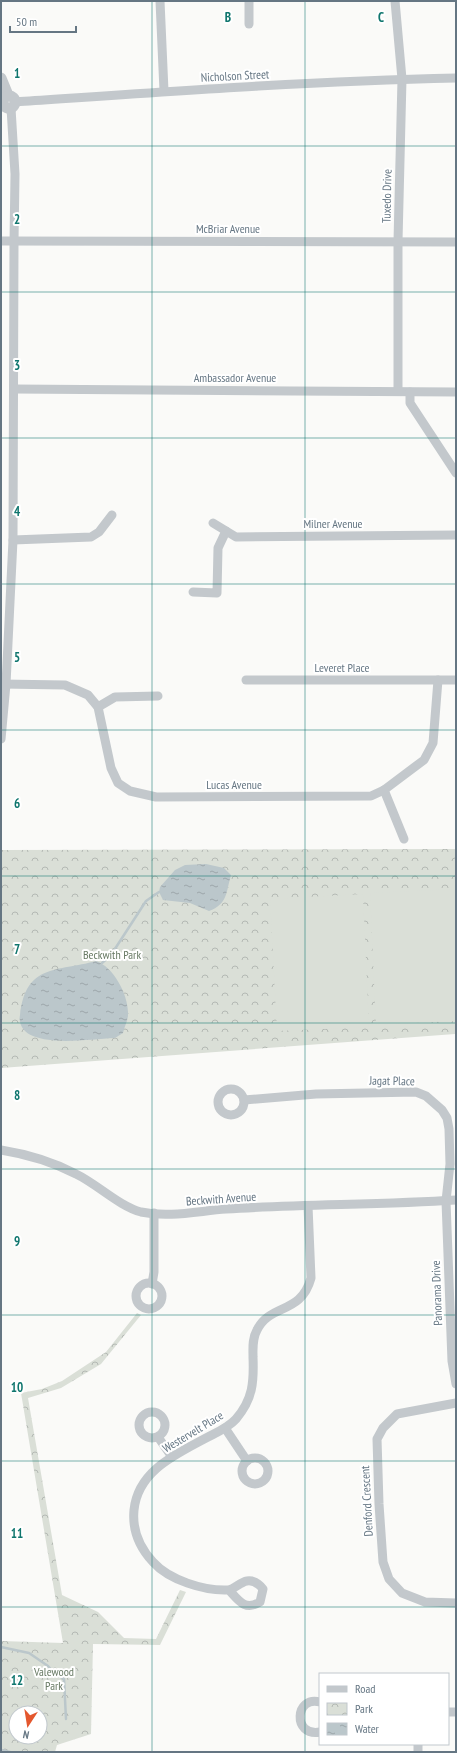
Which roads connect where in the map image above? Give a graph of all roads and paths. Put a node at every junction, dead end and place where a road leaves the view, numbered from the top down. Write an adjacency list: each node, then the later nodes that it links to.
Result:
1 (160, 1): 8 (street)
2 (249, 1): 4 (street)
3 (395, 1): 7 (street, Tuxedo Drive)
4 (249, 24)
5 (1, 78): 9 (street)
6 (456, 78): 7 (street, Nicholson Street)
7 (402, 79): 8 (street, Nicholson Street); 11 (street, Tuxedo Drive)
8 (164, 91): 9 (street, Nicholson Street)
9 (8, 101): 12 (street)
10 (1, 241): 12 (street, McBriar Avenue)
11 (398, 241): 12 (street, McBriar Avenue); 13 (street, McBriar Avenue); 15 (street, Tuxedo Drive)
12 (14, 242): 14 (street)
13 (456, 242)
14 (14, 389): 15 (street, Ambassador Avenue); 23 (street)
15 (398, 391): 16 (street, Ambassador Avenue)
16 (410, 392): 17 (street, Ambassador Avenue); 18 (street)
17 (456, 392)
18 (456, 473)
19 (112, 515): 23 (street)
20 (213, 523): 21 (street, Milner Avenue)
21 (226, 531): 22 (street, Milner Avenue); 24 (street)
22 (456, 535)
23 (13, 540): 28 (street)
24 (193, 592)
25 (246, 680): 26 (street, Leveret Place)
26 (438, 680): 27 (street); 32 (street, Lucas Avenue)
27 (456, 680)
28 (3, 684): 30 (street); 31 (street)
29 (158, 696): 30 (street)
30 (98, 707): 32 (street, Lucas Avenue)
31 (1, 739)
32 (384, 790): 33 (street)
33 (404, 839)
34 (244, 1100): 37 (street, Jagat Place)
35 (1, 1150): 39 (street, Beckwith Avenue)
36 (456, 1200): 37 (street, Beckwith Avenue)
37 (446, 1201): 38 (street, Beckwith Avenue); 41 (street, Panorama Drive)
38 (308, 1206): 39 (street, Beckwith Avenue); 43 (street, Westervelt Place)
39 (154, 1214): 40 (street)
40 (152, 1284)
41 (456, 1384)
42 (456, 1403): 48 (street, Denford Crescent)
43 (225, 1428): 45 (street, Westervelt Place); 46 (street)
44 (158, 1437): 45 (street)
45 (172, 1457): 47 (street, Westervelt Place)
46 (247, 1461)
47 (229, 1590)
48 (456, 1603)
49 (319, 1702): 50 (street)
50 (319, 1732)

